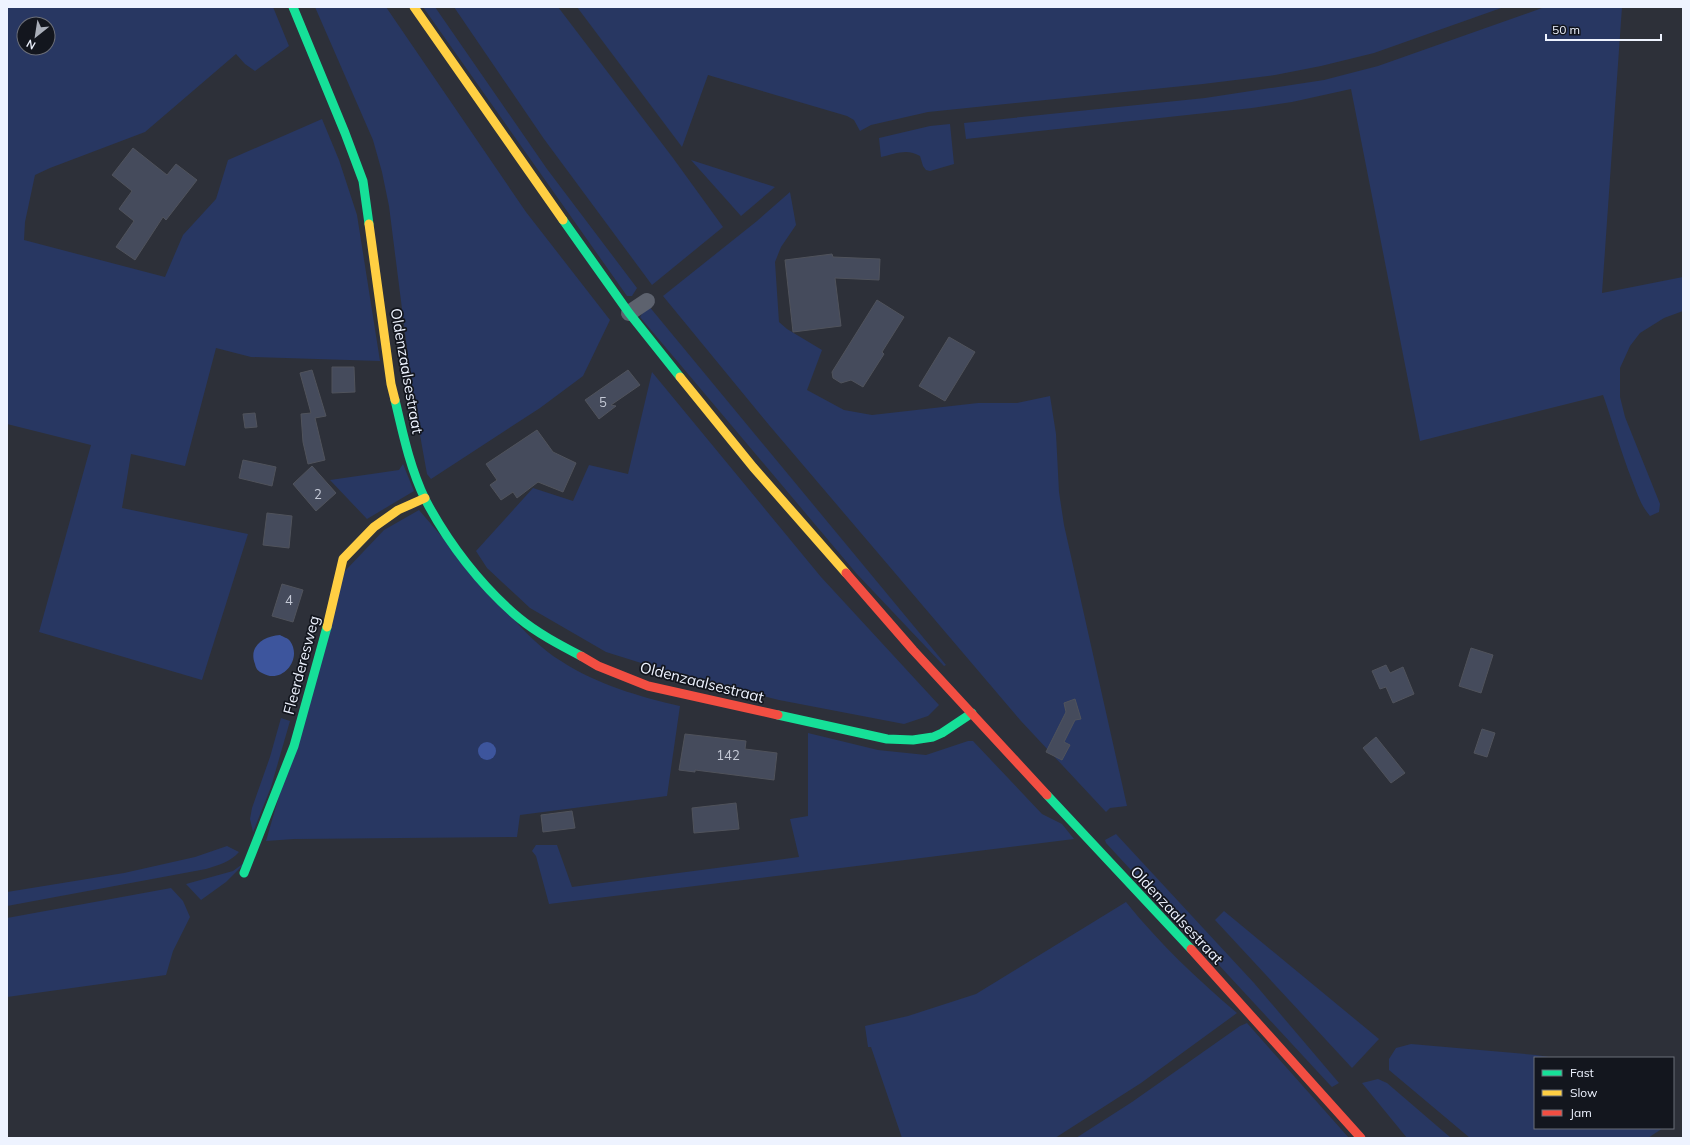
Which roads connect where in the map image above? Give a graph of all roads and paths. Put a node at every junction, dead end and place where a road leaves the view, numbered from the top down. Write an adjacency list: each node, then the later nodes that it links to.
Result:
1 (293, 7): 5 (street, Oldenzaalsestraat)
2 (414, 7): 4 (street, Oldenzaalsestraat)
3 (647, 301): 4 (street)
4 (629, 313): 6 (street, Oldenzaalsestraat)
5 (425, 498): 6 (street, Oldenzaalsestraat); 7 (street, Fleerderesweg)
6 (972, 713): 8 (street, Oldenzaalsestraat)
7 (244, 873)
8 (1361, 1138)

